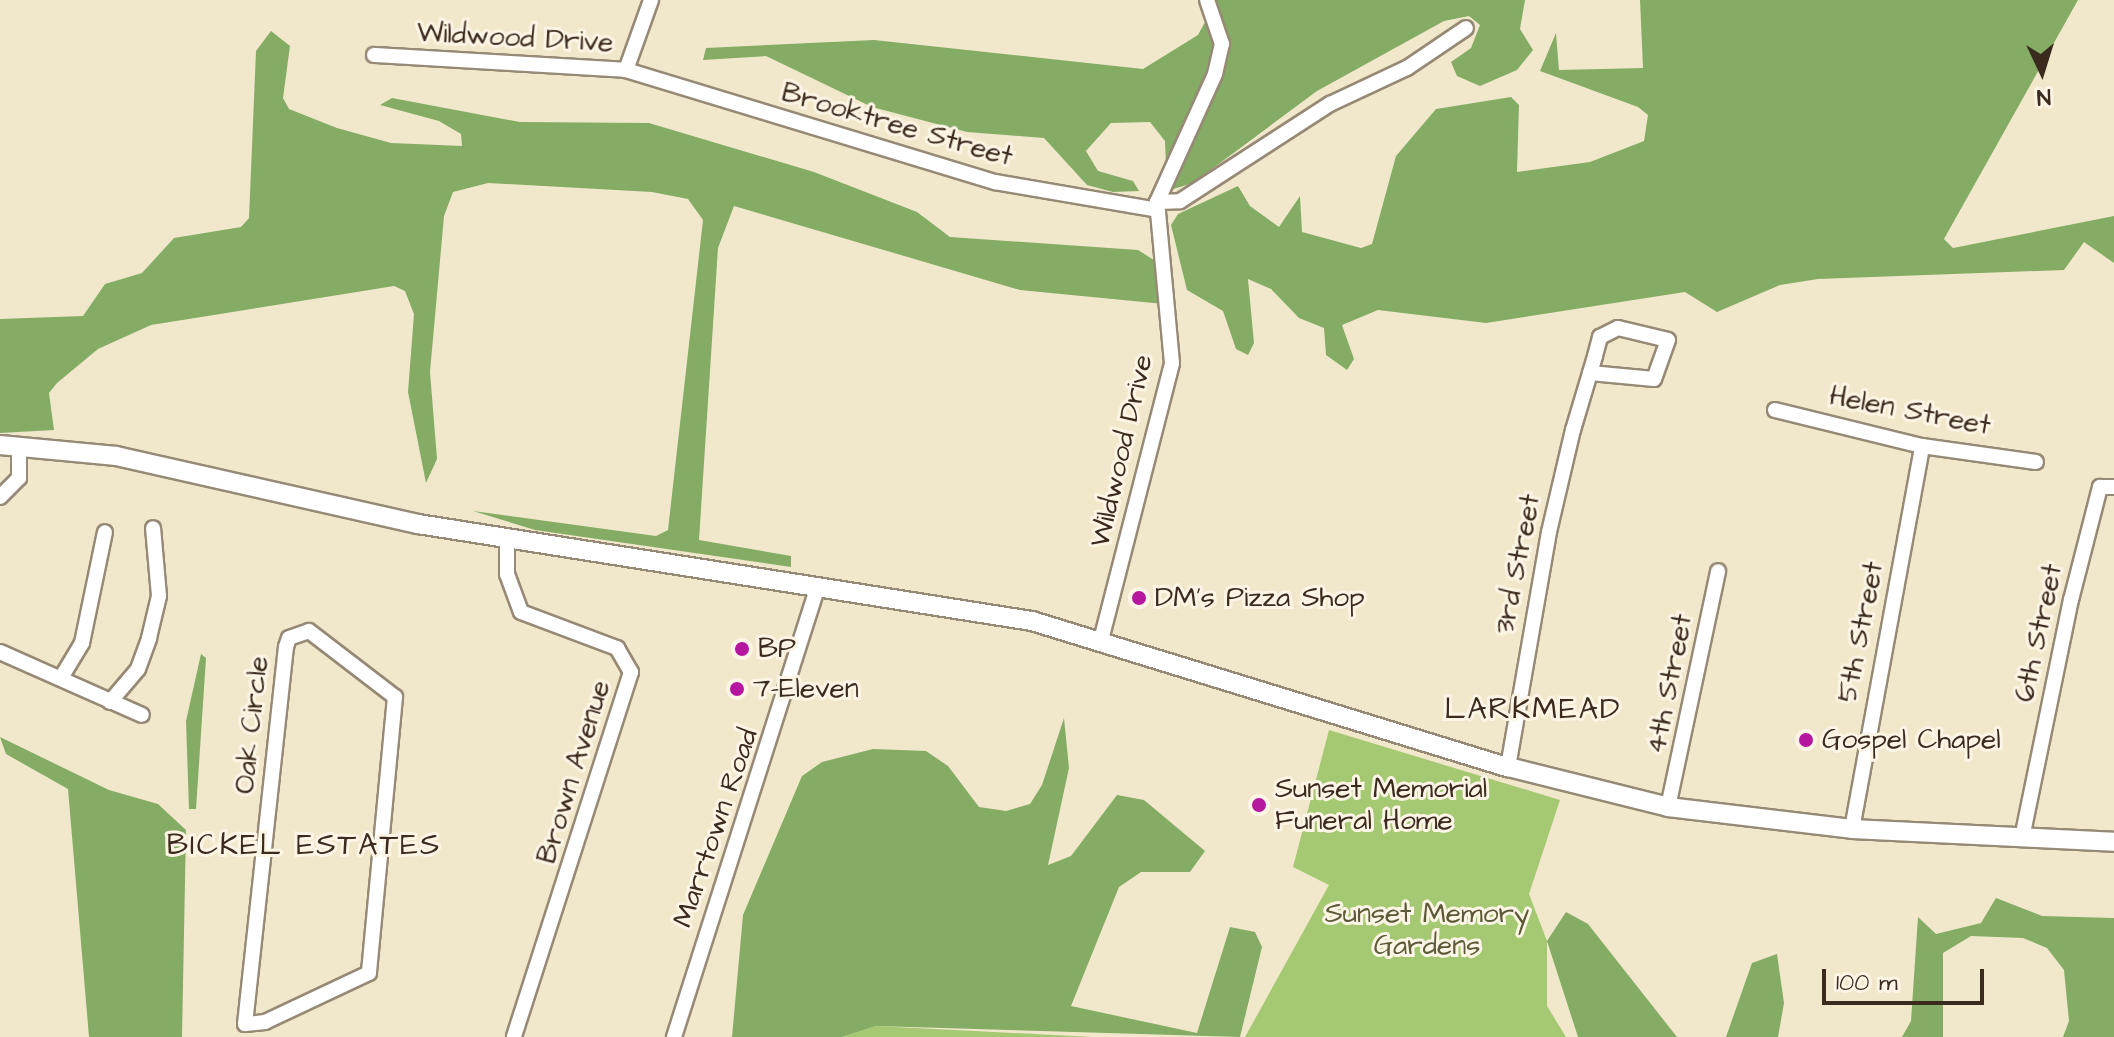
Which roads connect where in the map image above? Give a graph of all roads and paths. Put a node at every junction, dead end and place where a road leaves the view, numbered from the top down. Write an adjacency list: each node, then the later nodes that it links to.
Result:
1 (651, 0): 5 (street, Wildwood Drive)
2 (1207, 0): 6 (street, Wildwood Drive)
3 (1466, 28): 6 (street)
4 (374, 55): 5 (street, Wildwood Drive)
5 (626, 70): 6 (street, Brooktree Street)
6 (1157, 206): 19 (street, Wildwood Drive)
7 (1590, 373): 7 (street, 3rd Street); 24 (street, 3rd Street)
8 (1775, 410): 10 (street, Helen Street)
9 (9, 445): 13 (street); 16 (main road)
10 (1922, 446): 11 (street, Helen Street); 26 (street, 5th Street)
11 (2036, 462)
12 (2107, 487): 27 (street, 6th Street)
13 (0, 497)
14 (153, 528): 22 (street)
15 (105, 532): 21 (street)
16 (507, 539): 18 (main road); 30 (street, Brown Avenue)
17 (1718, 571): 25 (street, 4th Street)
18 (817, 589): 19 (main road); 31 (street, Marrtown Road)
19 (1101, 640): 24 (main road)
20 (0, 652): 21 (street)
21 (61, 678): 22 (street)
22 (110, 702): 23 (street)
23 (142, 715)
24 (1508, 767): 25 (main road)
25 (1668, 807): 26 (main road)
26 (1852, 829): 27 (main road)
27 (2022, 838): 28 (main road)
28 (2114, 842)
29 (244, 1031): 29 (street, Oak Circle)
30 (514, 1037)
31 (674, 1037)

